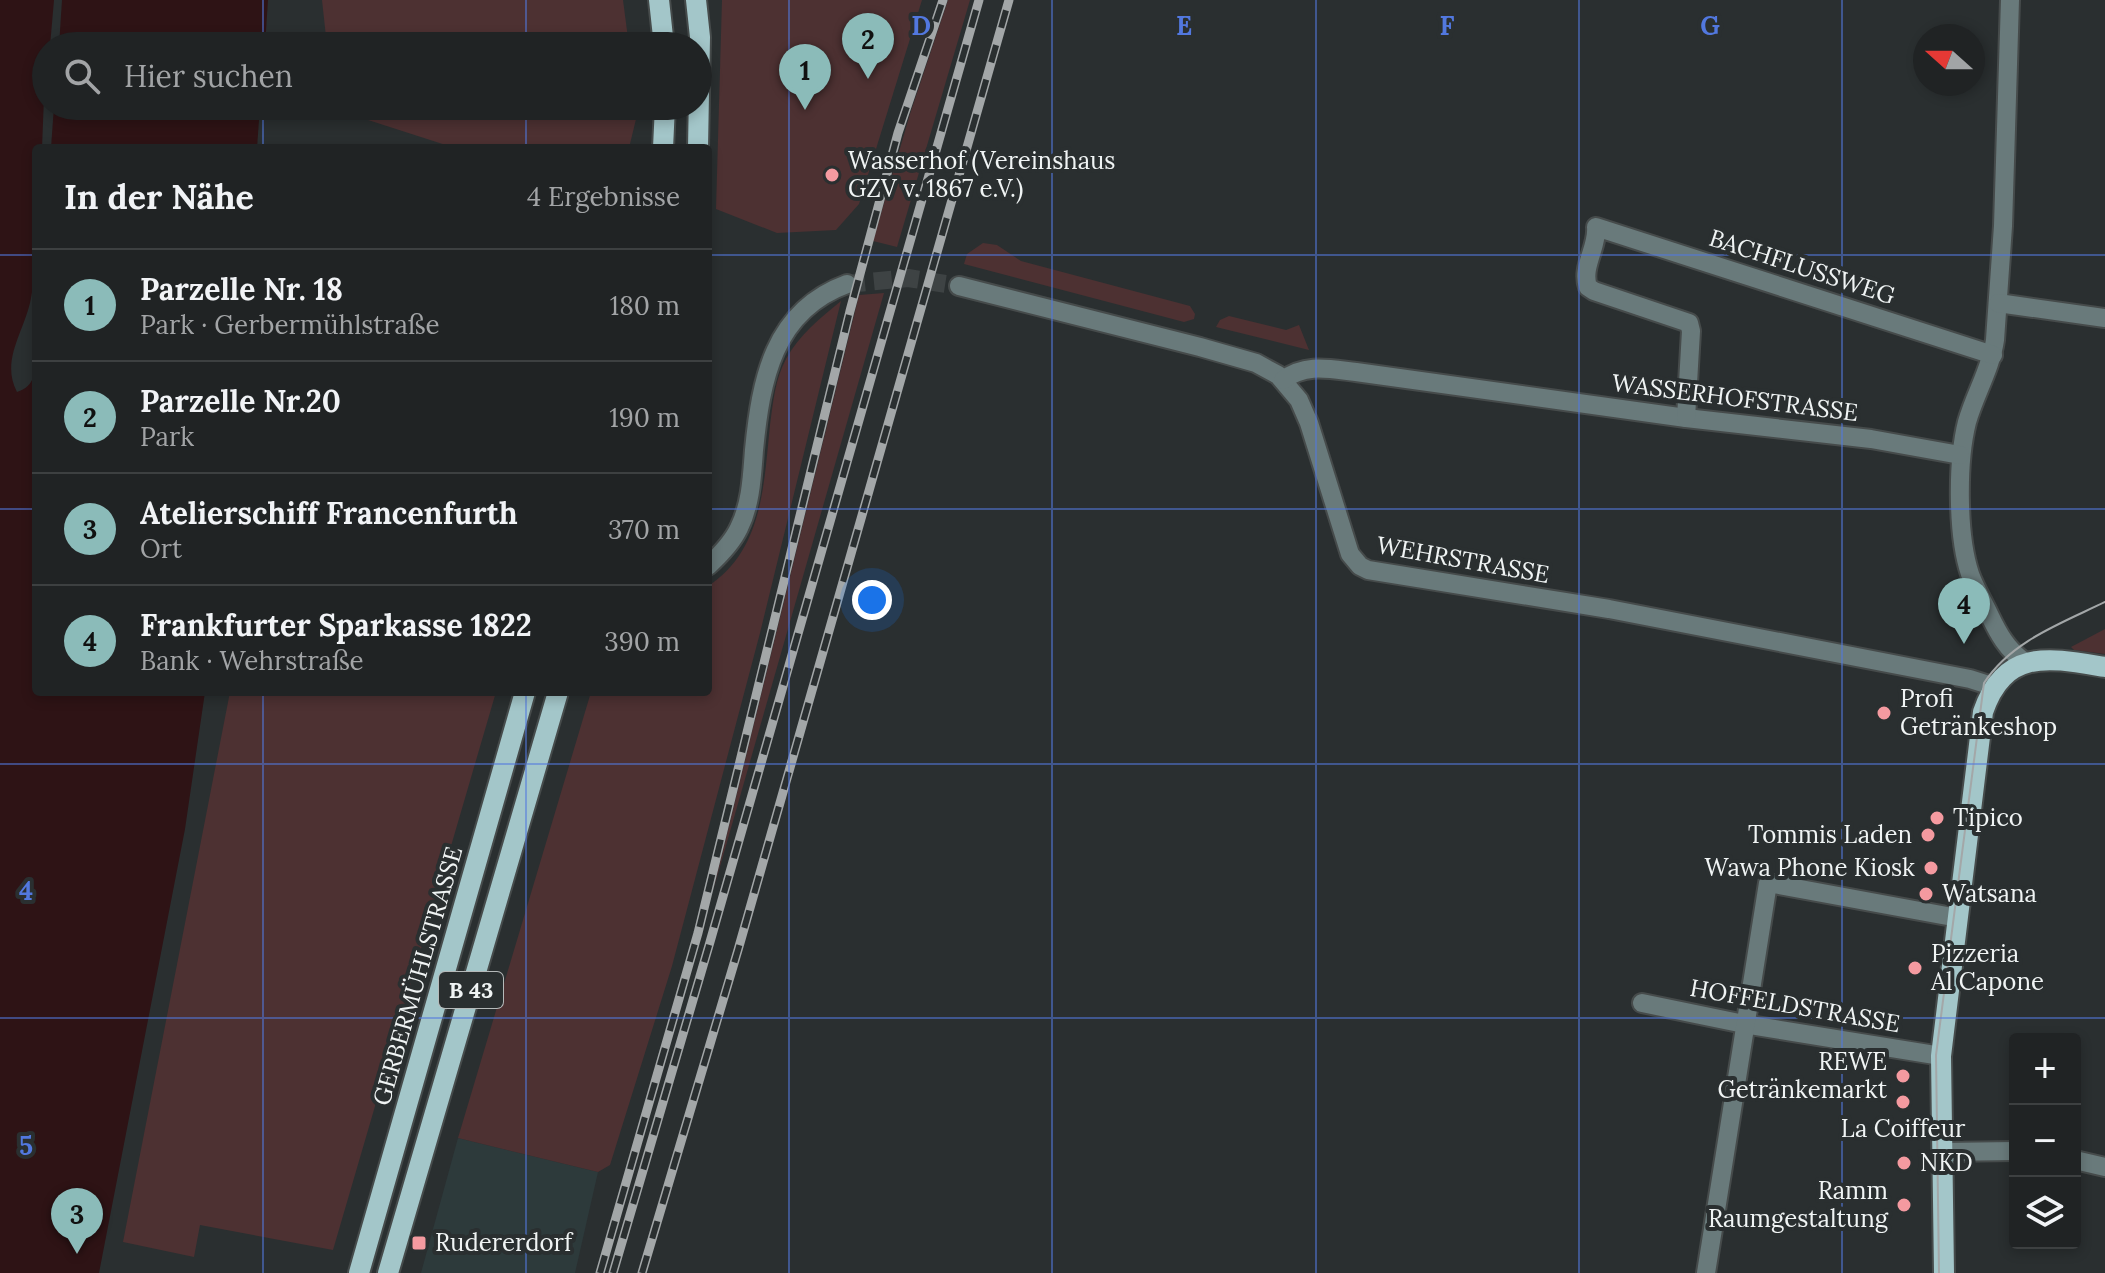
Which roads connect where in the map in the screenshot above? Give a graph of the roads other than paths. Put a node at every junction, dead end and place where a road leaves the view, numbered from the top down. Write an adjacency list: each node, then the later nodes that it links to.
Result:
1 (659, 0): 4 (main road)
2 (696, 0): 5 (main road)
3 (2010, 0): 12 (street)
4 (662, 32)
5 (699, 32)
6 (664, 120): 8 (main road)
7 (699, 120): 9 (main road)
8 (663, 144)
9 (698, 144)
10 (847, 284): 18 (street)
11 (959, 286): 15 (street, WEHRSTRASSE)
12 (1998, 303): 13 (street); 14 (street)
13 (2105, 318)
14 (1993, 355): 16 (street, BACHFLUSSWEG); 17 (street)
15 (1283, 380): 16 (street, WASSERHOFSTRASSE); 21 (street, WEHRSTRASSE)
16 (1686, 418): 17 (street, WASSERHOFSTRASSE)
17 (1960, 455): 19 (street)
18 (712, 562)
19 (2025, 662): 20 (main road); 21 (main road)
20 (2105, 667)
21 (1995, 687): 24 (main road)
22 (524, 696): 32 (main road, GERBERMÜHLSTRASSE / B 43)
23 (557, 696): 33 (main road, B 43)
24 (1958, 918): 26 (street); 27 (main road)
25 (1642, 1003): 26 (street, HOFFELDSTRASSE)
26 (1744, 1024): 27 (street, HOFFELDSTRASSE); 34 (street)
27 (1941, 1056): 29 (main road)
28 (2009, 1151): 29 (street)
29 (1943, 1152): 35 (main road)
30 (2081, 1161): 31 (street)
31 (2105, 1167)
32 (359, 1273)
33 (388, 1273)
34 (1706, 1273)
35 (1944, 1273)

